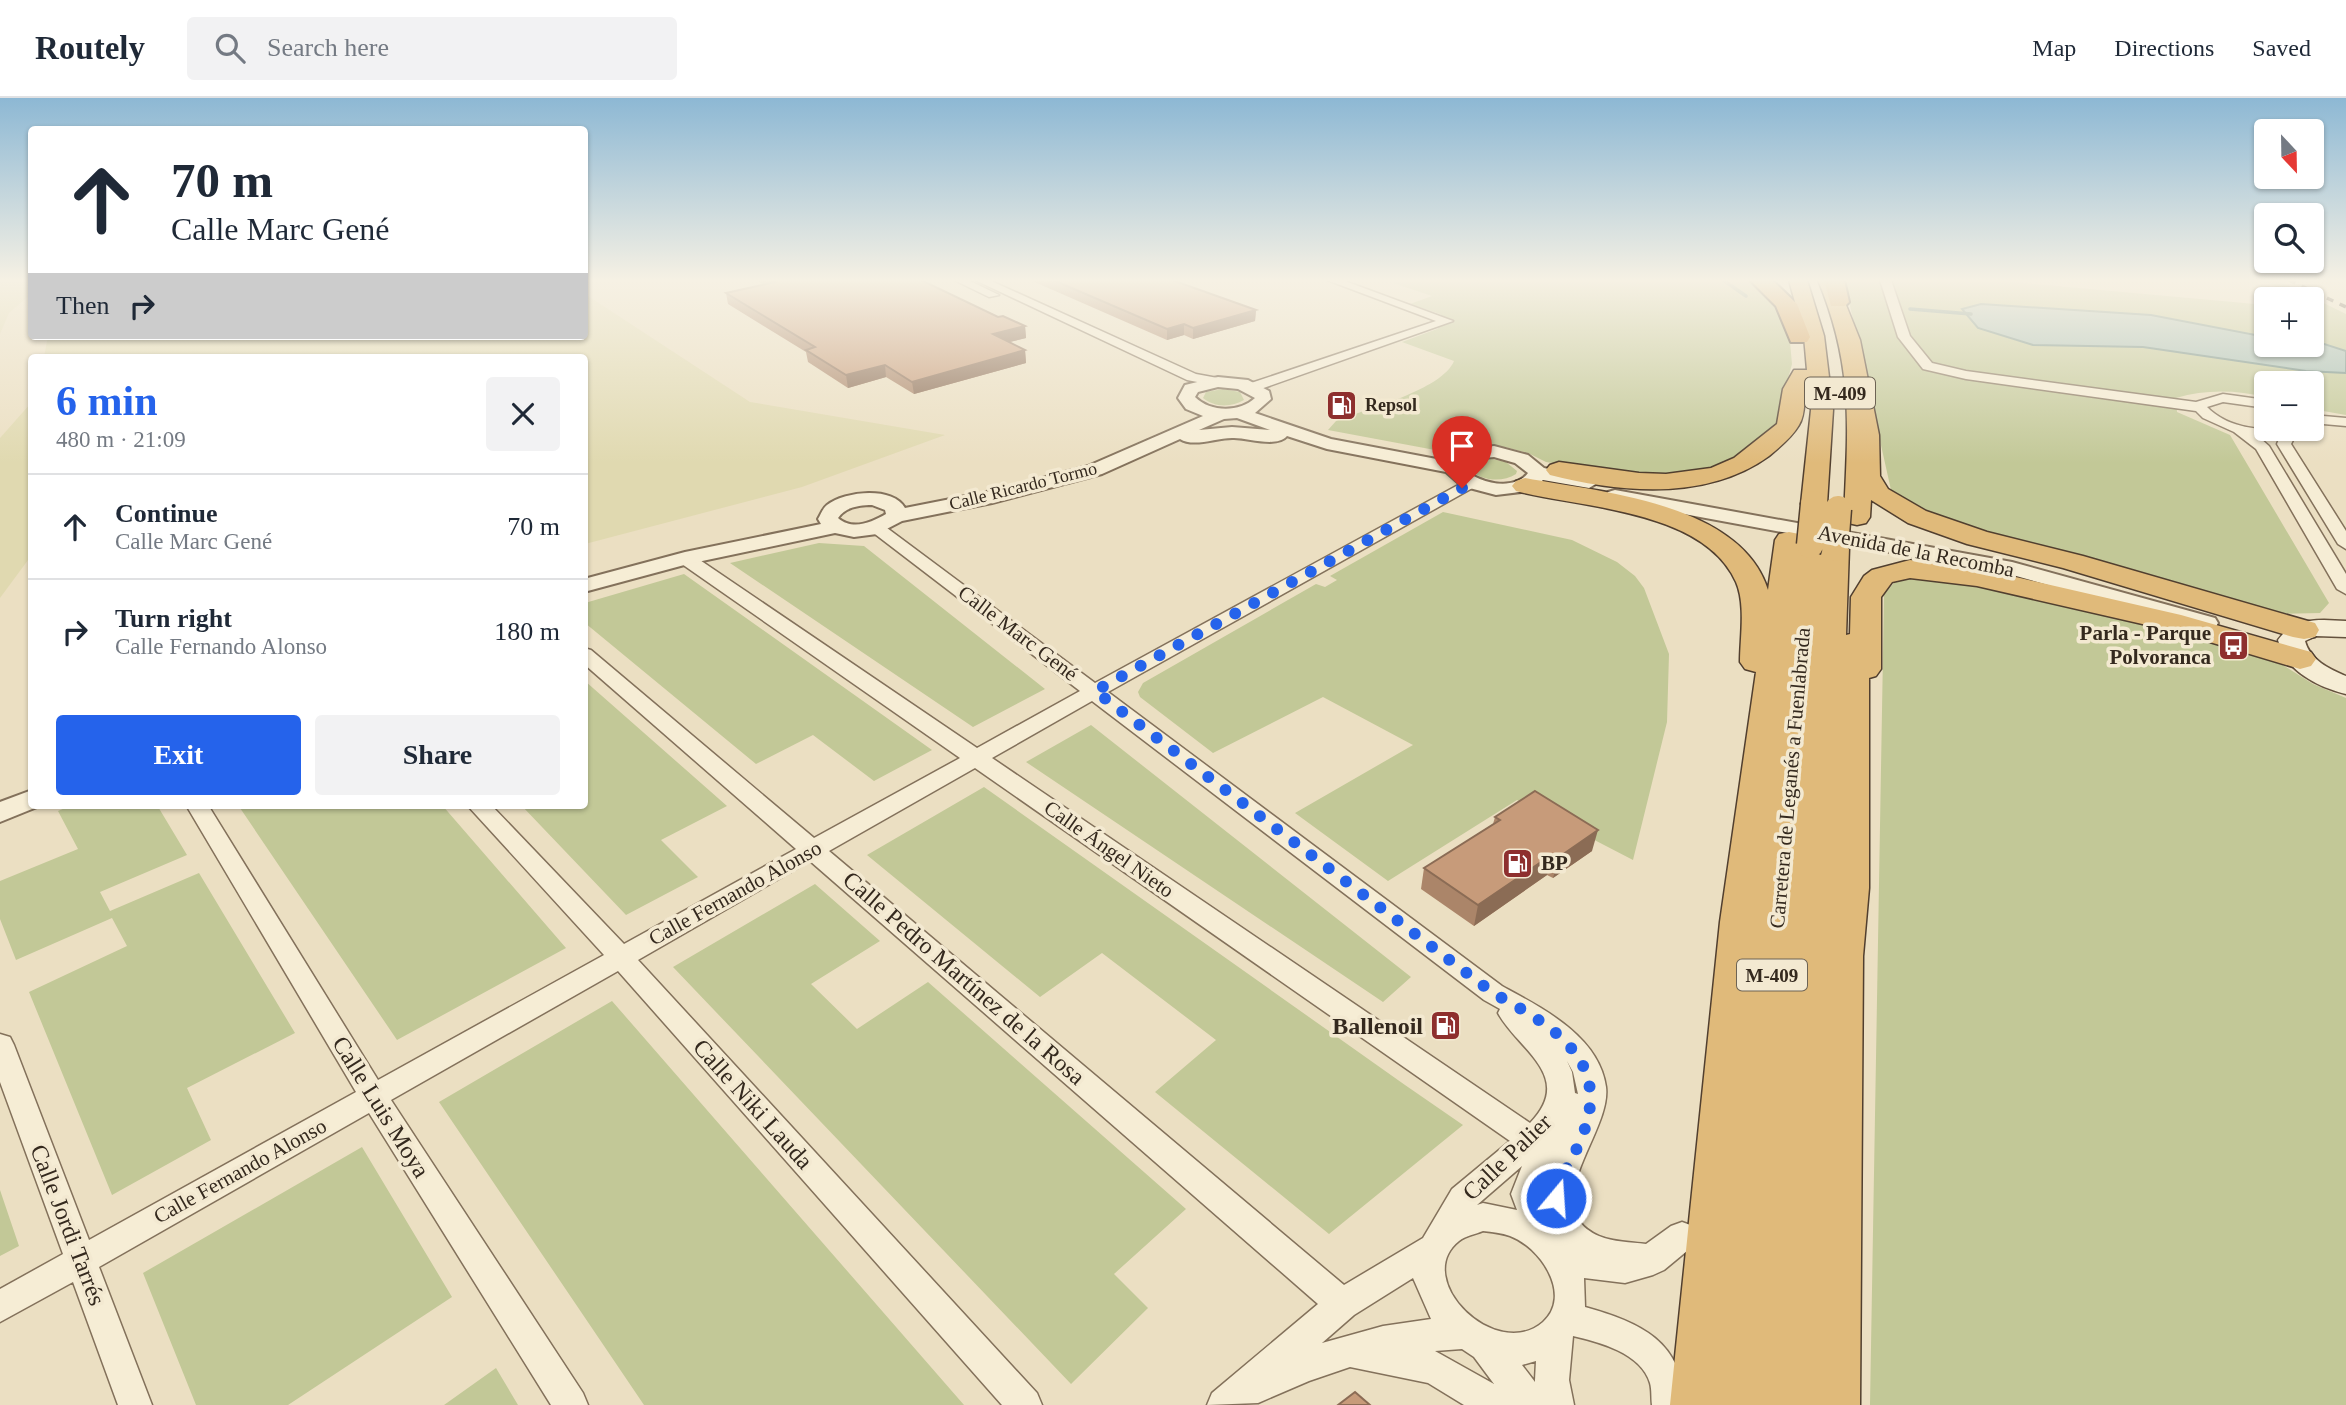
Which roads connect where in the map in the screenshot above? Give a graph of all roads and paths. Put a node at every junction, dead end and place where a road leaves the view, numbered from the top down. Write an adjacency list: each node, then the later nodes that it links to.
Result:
1 (1090, 341): 12 (street)
2 (1114, 341): 10 (street)
3 (1396, 341): 11 (street)
4 (1799, 341): 9 (highway, M-409)
5 (1815, 341): 29 (highway, Carretera de Leganés a Fuenlabrada / M-409)
6 (1833, 341): 29 (highway, Carretera de Leganés a Fuenlabrada / M-409)
7 (1850, 341): 13 (highway, M-409)
8 (1907, 341): 15 (street)
9 (1802, 375): 25 (highway, M-409); 29 (highway, M-409)
10 (1218, 382): 11 (street); 12 (street, Calle Ricardo Tormo)
11 (1257, 395): 16 (street); 24 (street)
12 (1191, 400): 16 (street); 27 (street, Calle Ricardo Tormo)
13 (1861, 400): 29 (highway, M-409); 37 (highway, M-409)
14 (2254, 402): 15 (street)
15 (2200, 407): 19 (street)
16 (1229, 413): 22 (street, Calle Ricardo Tormo); 23 (street)
17 (2324, 420): 18 (street)
18 (2346, 422)
19 (2239, 429): 20 (street); 35 (street)
20 (2254, 431)
21 (2286, 441): 31 (street)
22 (1156, 444): 23 (street); 27 (street, Calle Ricardo Tormo)
23 (1327, 444): 24 (street)
24 (1454, 464): 25 (street); 26 (street)
25 (1533, 476): 26 (street); 37 (street, Avenida de la Recomba); 42 (highway, M-409)
26 (1471, 483): 40 (street, Calle Fernando Alonso)
27 (893, 510): 28 (street, Calle Ricardo Tormo); 30 (street, Calle Ricardo Tormo)
28 (832, 521): 30 (street, Calle Ricardo Tormo); 32 (street, Calle Ricardo Tormo); 33 (street, Calle Ricardo Tormo)
29 (1824, 527): 42 (highway, M-409); 50 (highway, M-409); 76 (highway, Carretera de Leganés a Fuenlabrada / M-409); 77 (highway, Carretera de Leganés a Fuenlabrada / M-409)
30 (877, 528): 40 (street, Calle Marc Gené)
31 (2346, 544)
32 (685, 558): 34 (street, Calle Ricardo Tormo); 41 (street, Calle Ángel Nieto)
33 (588, 573)
34 (588, 585)
35 (2346, 589)
36 (2346, 629): 37 (main road)
37 (2298, 643): 39 (main road); 50 (highway, M-409)
38 (588, 657): 49 (street, Calle Pedro Martínez de la Rosa)
39 (2346, 686)
40 (1095, 691): 41 (street, Calle Fernando Alonso); 52 (street, Calle Marc Gené)
41 (976, 757): 49 (street, Calle Fernando Alonso); 56 (street, Calle Ángel Nieto)
42 (1760, 757): 75 (highway, M-409)
43 (28, 784): 44 (street)
44 (0, 795)
45 (28, 801): 48 (street)
46 (199, 809): 55 (street, Calle Luis Moya)
47 (482, 809): 51 (street, Calle Niki Lauda)
48 (0, 813)
49 (813, 849): 51 (street, Calle Fernando Alonso); 62 (street, Calle Pedro Martínez de la Rosa)
50 (1849, 888): 78 (highway, M-409)
51 (621, 957): 55 (street, Calle Fernando Alonso); 70 (street, Calle Niki Lauda)
52 (1493, 993): 53 (street, Calle Palier); 56 (street, Calle Palier)
53 (1542, 1023): 59 (street, Calle Palier); 60 (street, Calle Palier)
54 (0, 1045): 61 (street, Calle Jordi Tarrés)
55 (373, 1096): 61 (street, Calle Fernando Alonso); 69 (street, Calle Luis Moya)
56 (1532, 1140): 58 (street, Calle Palier)
57 (1682, 1236): 60 (street)
58 (1438, 1240): 59 (street); 62 (street, Calle Palier); 65 (street)
59 (1552, 1250): 60 (street); 64 (street)
60 (1654, 1259)
61 (81, 1260): 63 (street, Calle Fernando Alonso); 68 (street, Calle Jordi Tarrés)
62 (1342, 1304): 67 (street, Calle Palier)
63 (0, 1306)
64 (1560, 1327): 65 (street); 73 (street); 74 (street)
65 (1475, 1339): 66 (street, Calle Palier); 72 (street)
66 (1347, 1351): 67 (street, Calle Palier); 71 (street)
67 (1226, 1403)
68 (135, 1405)
69 (571, 1405)
70 (1025, 1405)
71 (1497, 1405)
72 (1531, 1405)
73 (1557, 1405)
74 (1669, 1405)
75 (1699, 1405)
76 (1735, 1405)
77 (1789, 1405)
78 (1831, 1405)

